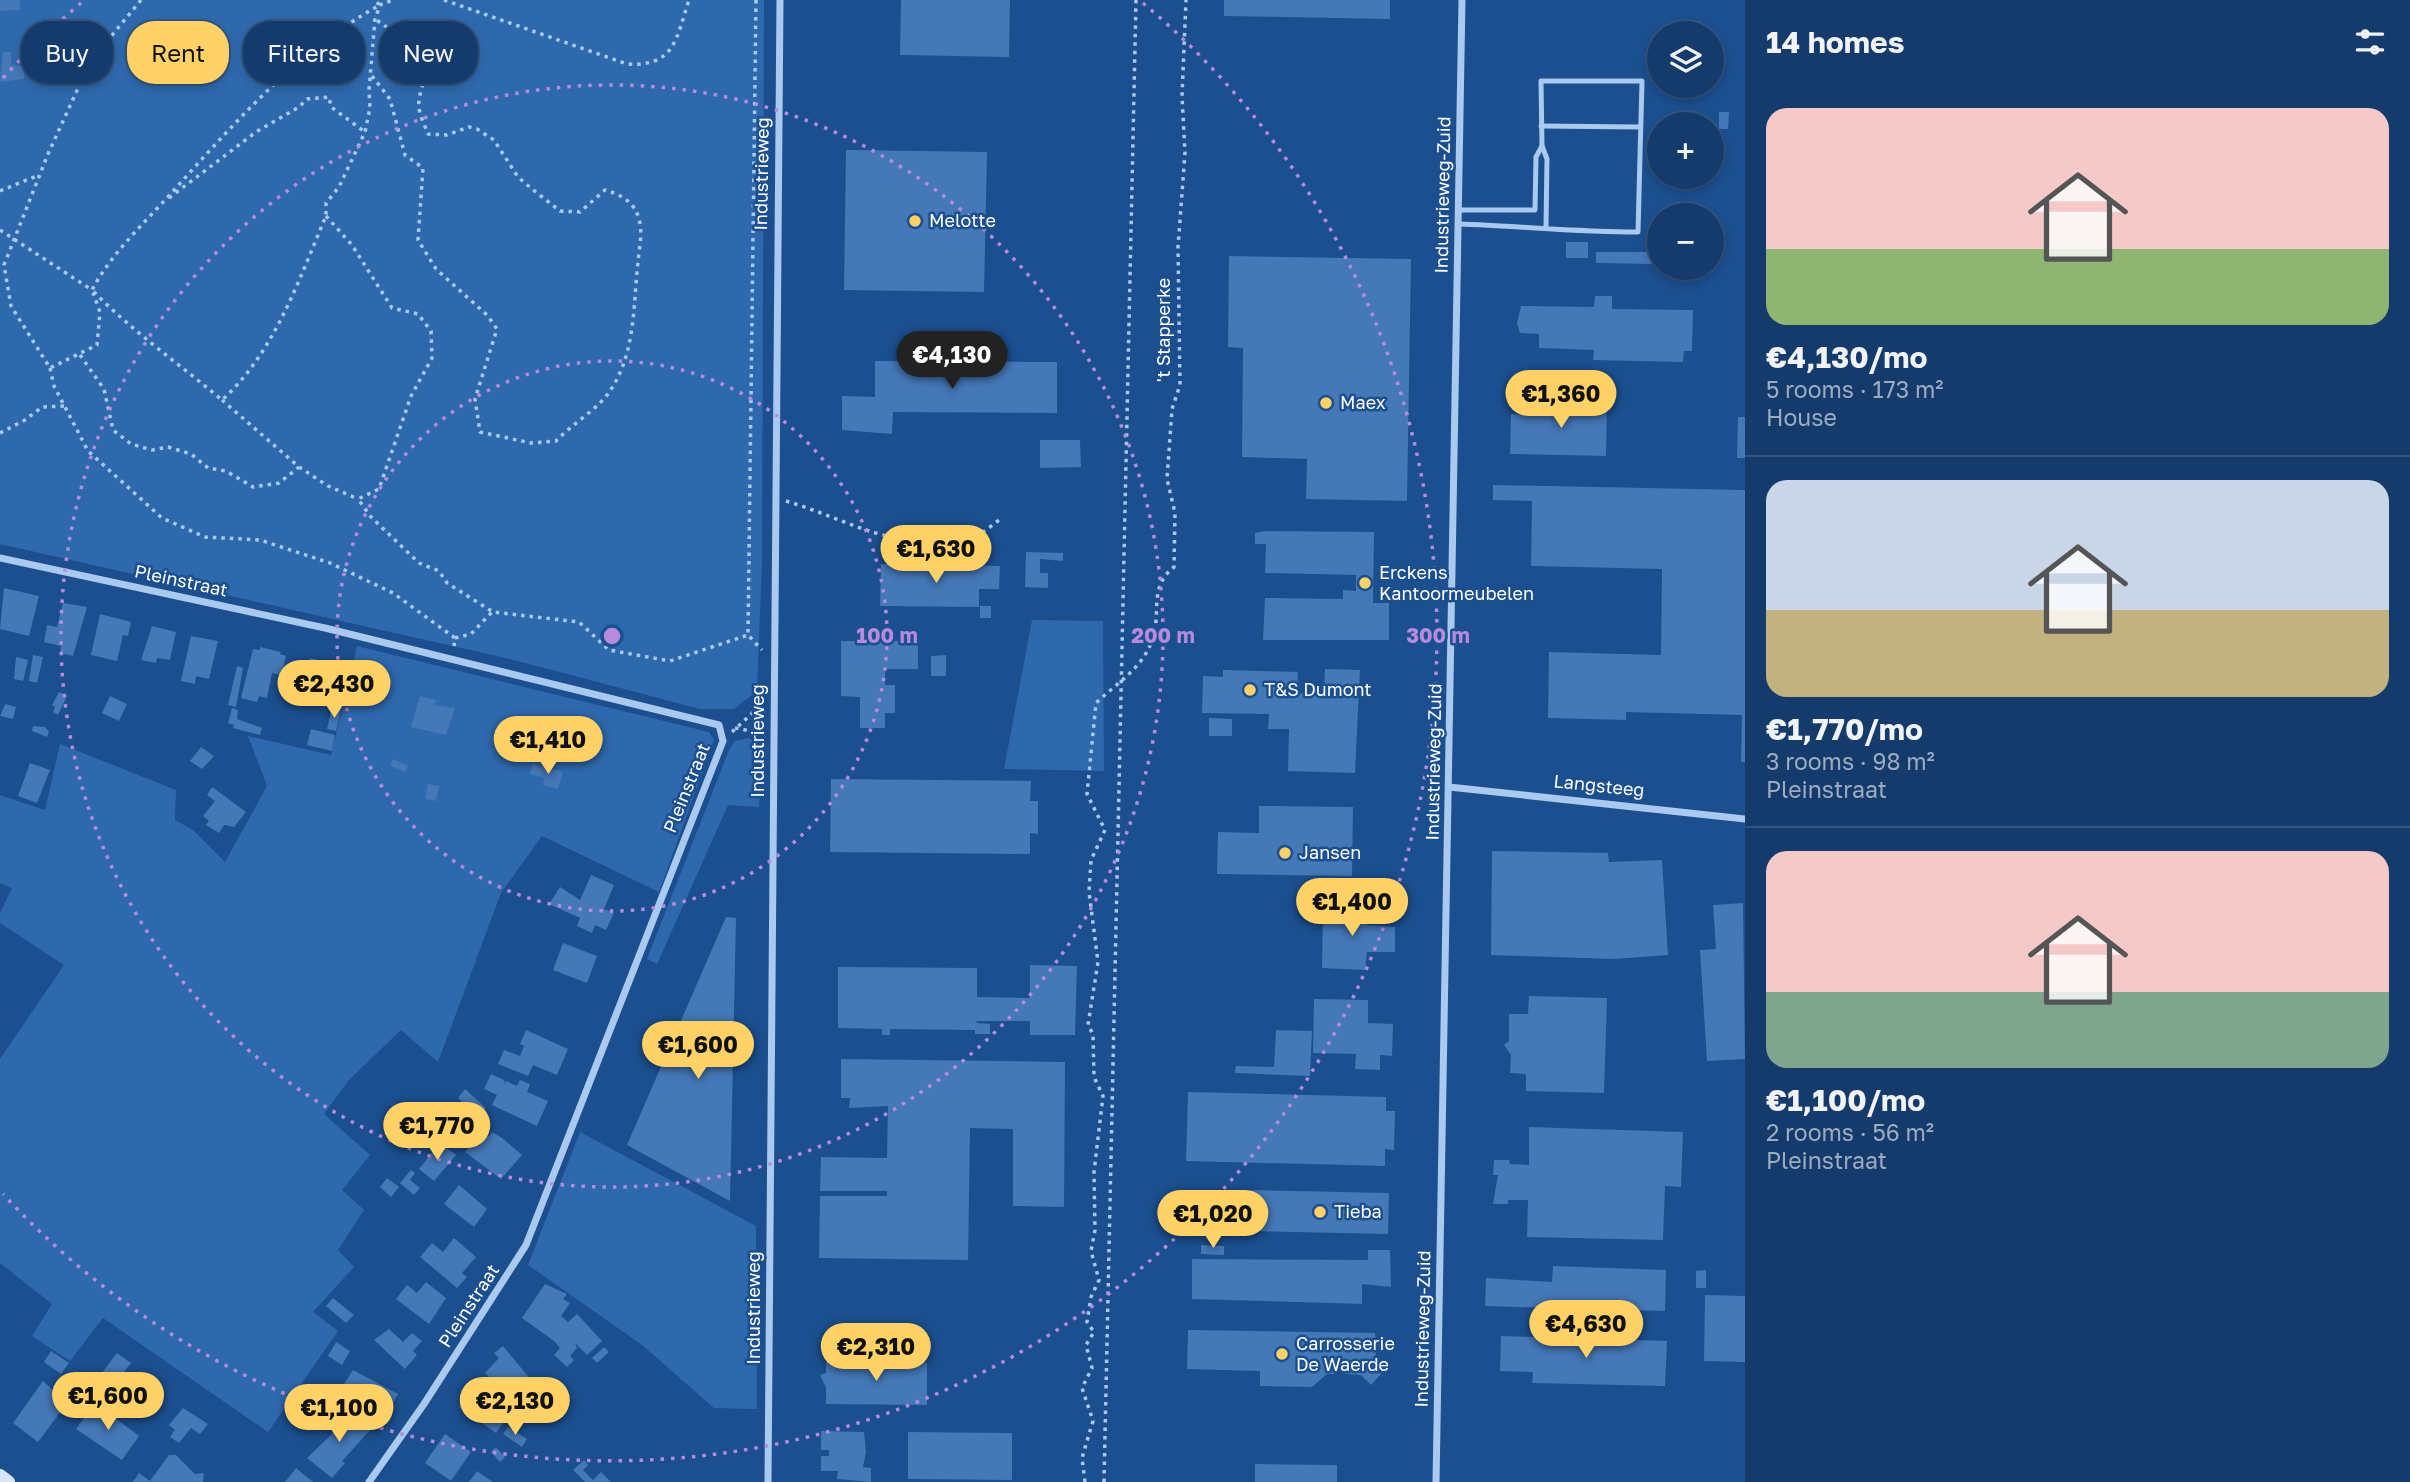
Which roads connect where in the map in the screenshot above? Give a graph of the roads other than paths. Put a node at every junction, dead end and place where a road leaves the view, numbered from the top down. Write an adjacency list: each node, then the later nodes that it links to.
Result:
1 (780, 0): 15 (street, Industrieweg)
2 (1462, 0): 6 (street, Industrieweg-Zuid)
3 (1541, 126): 4 (lane); 4 (lane); 5 (lane)
4 (1640, 127): 8 (lane)
5 (1542, 146): 6 (lane); 8 (lane)
6 (1459, 210): 7 (street, Industrieweg-Zuid)
7 (1459, 224): 8 (lane); 10 (street, Industrieweg-Zuid)
8 (1546, 226)
9 (0, 558): 14 (street, Pleinstraat)
10 (1449, 787): 11 (street, Langsteeg); 16 (street, Industrieweg-Zuid)
11 (1745, 819)
12 (0, 1476): 13 (street)
13 (8, 1482)
14 (369, 1482)
15 (768, 1482)
16 (1436, 1482)

